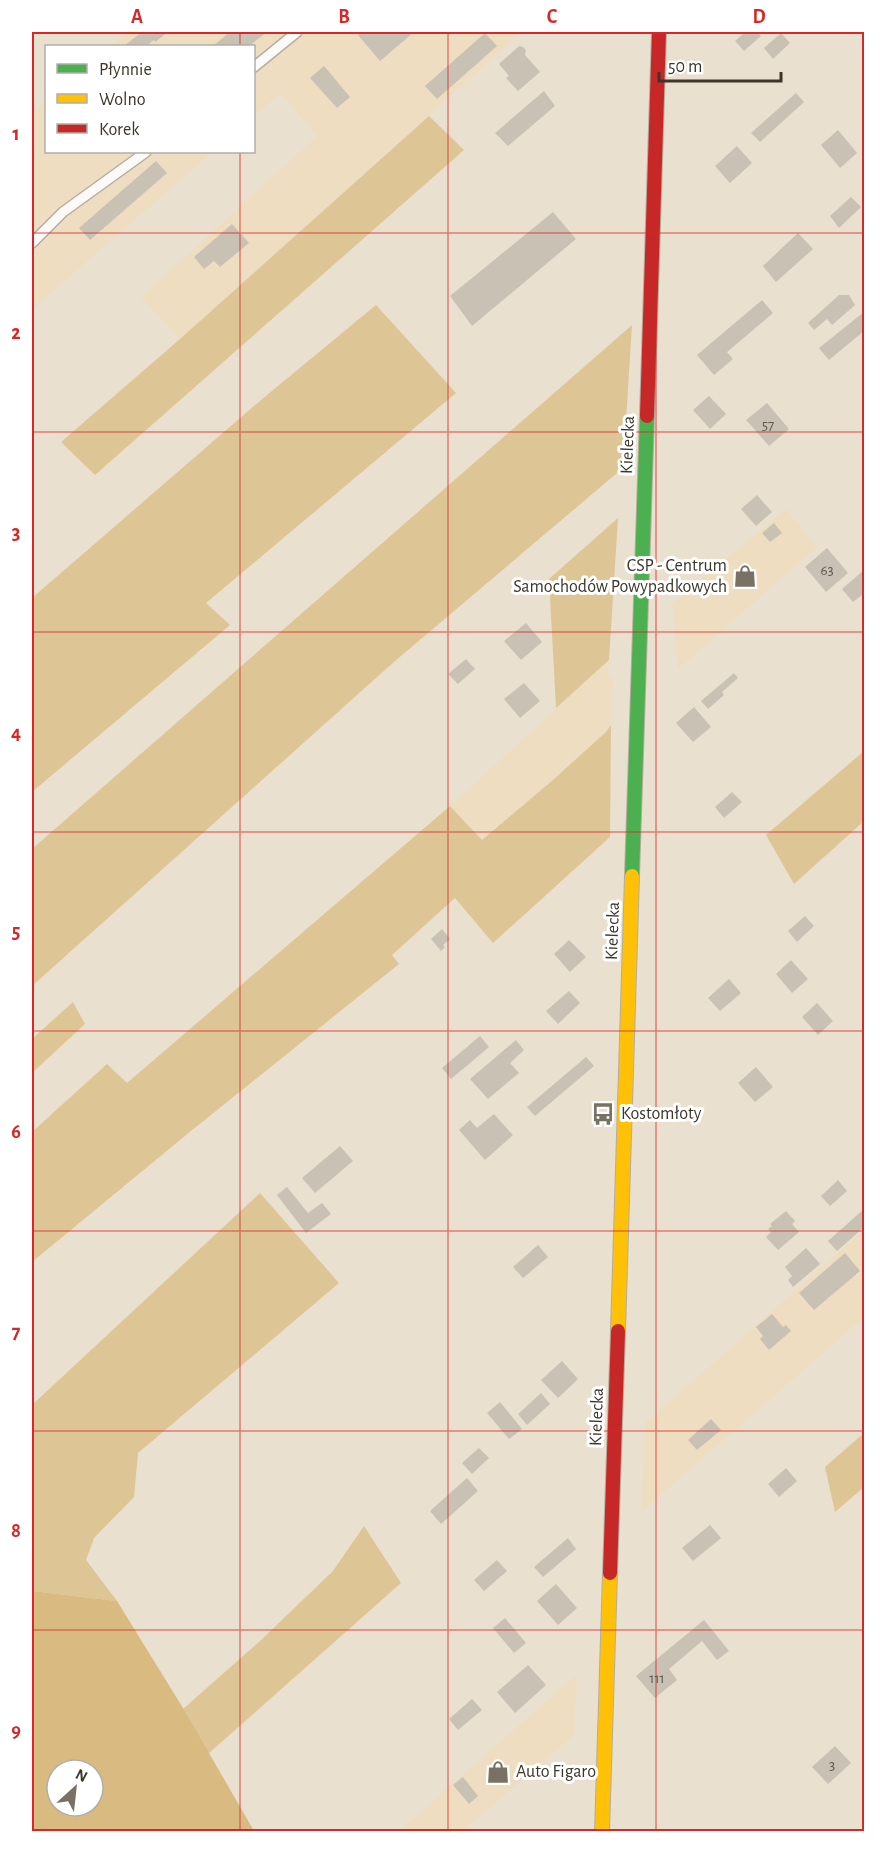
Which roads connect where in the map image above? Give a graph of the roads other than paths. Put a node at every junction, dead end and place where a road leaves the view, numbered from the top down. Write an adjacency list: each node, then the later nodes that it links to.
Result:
1 (297, 32): 3 (lane)
2 (659, 32): 6 (main road, Kielecka)
3 (255, 66)
4 (145, 153): 5 (lane)
5 (32, 243)
6 (602, 1832)

